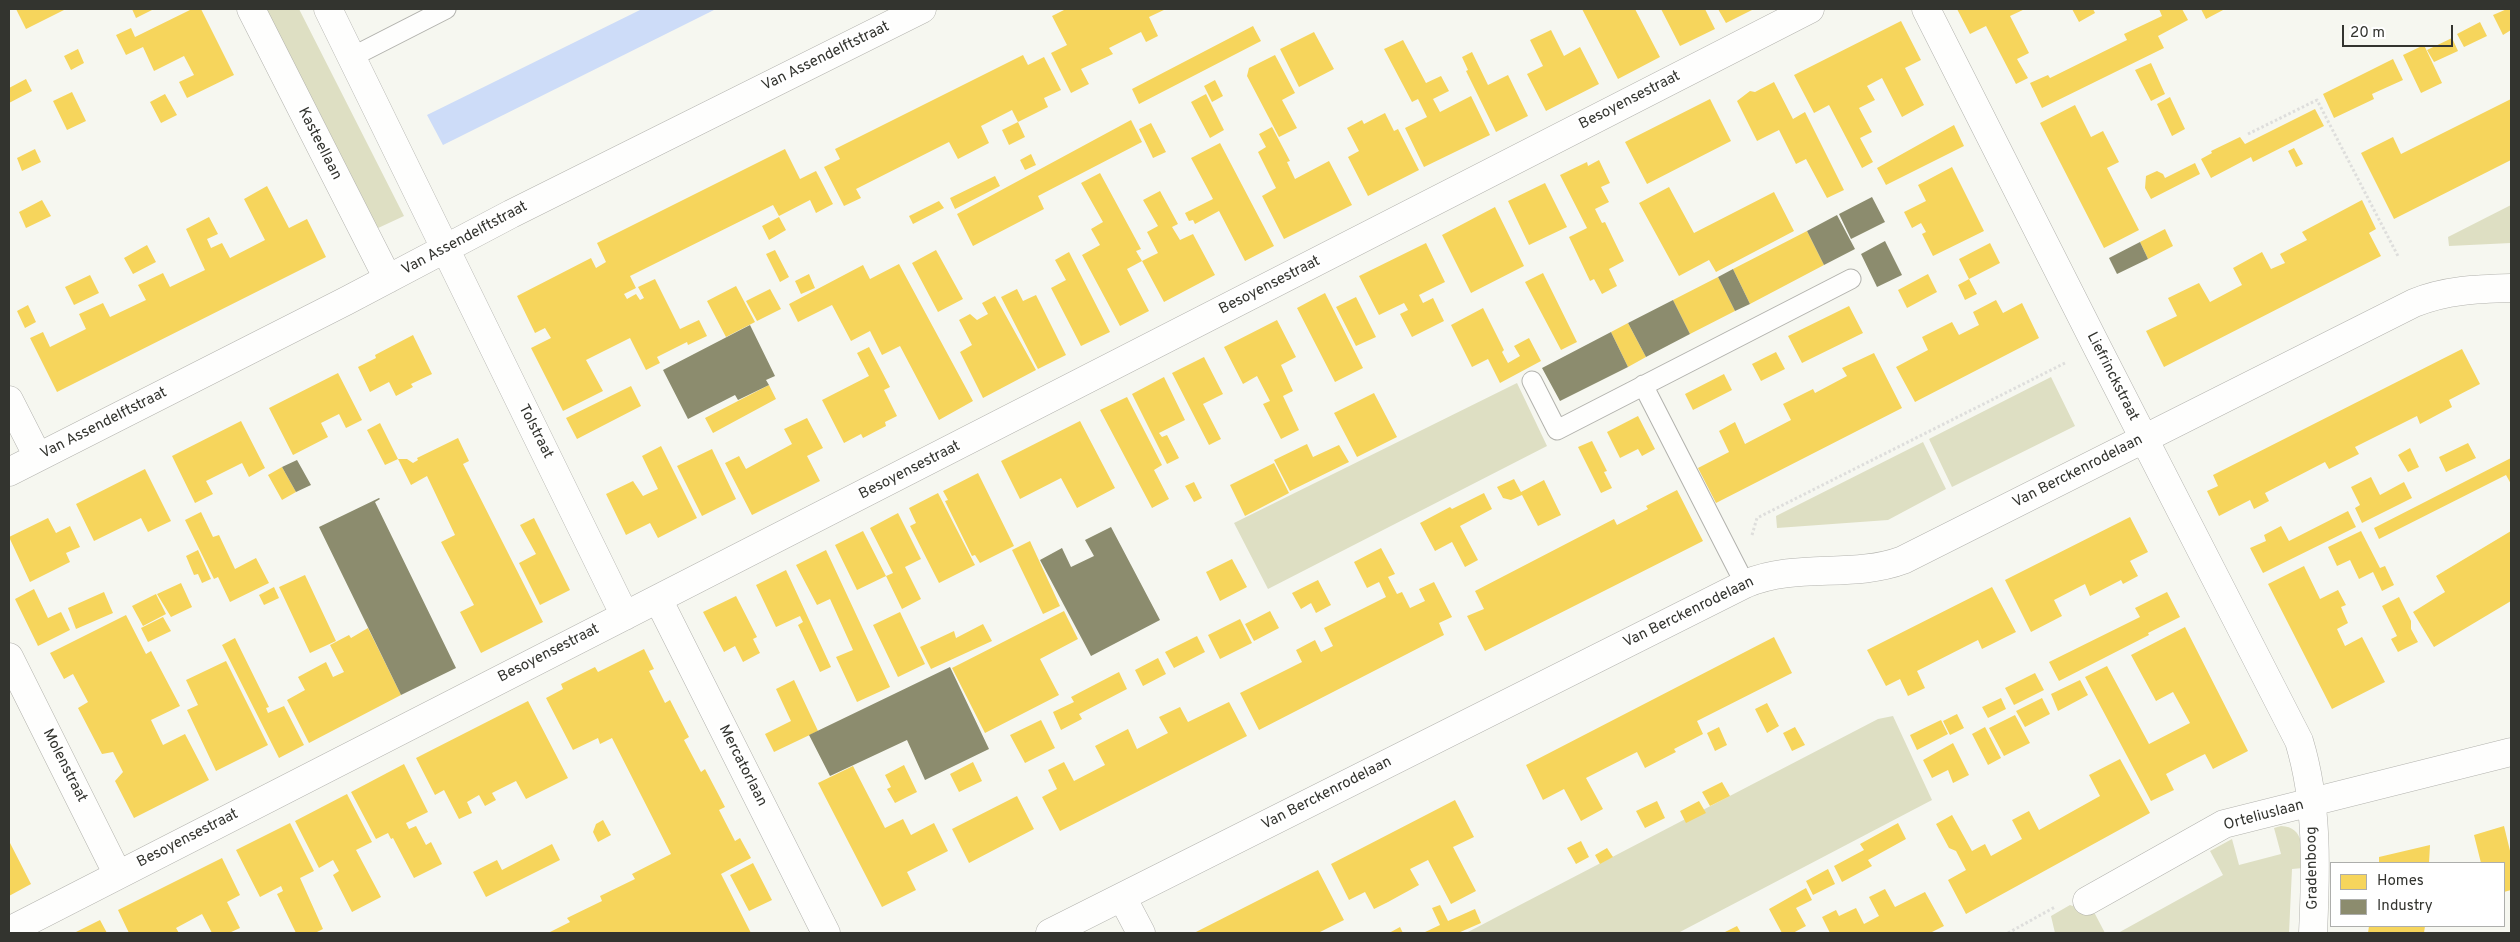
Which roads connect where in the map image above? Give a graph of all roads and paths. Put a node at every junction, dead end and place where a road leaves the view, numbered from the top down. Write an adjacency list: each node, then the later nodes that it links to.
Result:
1 (251, 9): 11 (street, Kasteellaan)
2 (328, 9): 7 (street)
3 (446, 9): 7 (lane)
4 (922, 9): 9 (street, Van Assendelftstraat)
5 (1810, 9): 23 (street, Besoyensestraat)
6 (1926, 9): 14 (street, Liefrinckstraat)
7 (352, 57): 9 (street)
8 (2248, 134): 10 (path)
9 (445, 249): 11 (street, Van Assendelftstraat); 24 (street, Tolstraat)
10 (2399, 258)
11 (388, 279): 19 (street, Van Assendelftstraat)
12 (1852, 279): 16 (lane)
13 (2511, 288): 18 (street, Van Berckenrodelaan)
14 (2097, 347): 18 (street, Liefrinckstraat); 21 (path)
15 (1532, 381): 16 (lane)
16 (1643, 386): 21 (lane)
17 (9, 400): 19 (street)
18 (2144, 439): 22 (street, Van Berckenrodelaan); 27 (street, Liefrinckstraat)
19 (38, 457): 20 (street, Van Assendelftstraat)
20 (9, 472)
21 (1731, 557): 22 (lane)
22 (1745, 584): 29 (street, Van Berckenrodelaan)
23 (658, 599): 24 (street, Besoyensestraat); 32 (street, Mercatorlaan)
24 (625, 616): 28 (street, Besoyensestraat)
25 (9, 657): 28 (street, Molenstraat)
26 (2511, 752): 27 (street, Orteliuslaan)
27 (2312, 804): 30 (street, Orteliuslaan); 36 (street, Gradenboog)
28 (118, 875): 31 (street, Besoyensestraat)
29 (1122, 897): 33 (street, Van Berckenrodelaan); 34 (street)
30 (2087, 901): 35 (path)
31 (9, 931)
32 (826, 933)
33 (1050, 933)
34 (1141, 933)
35 (2008, 933)
36 (2313, 933)

